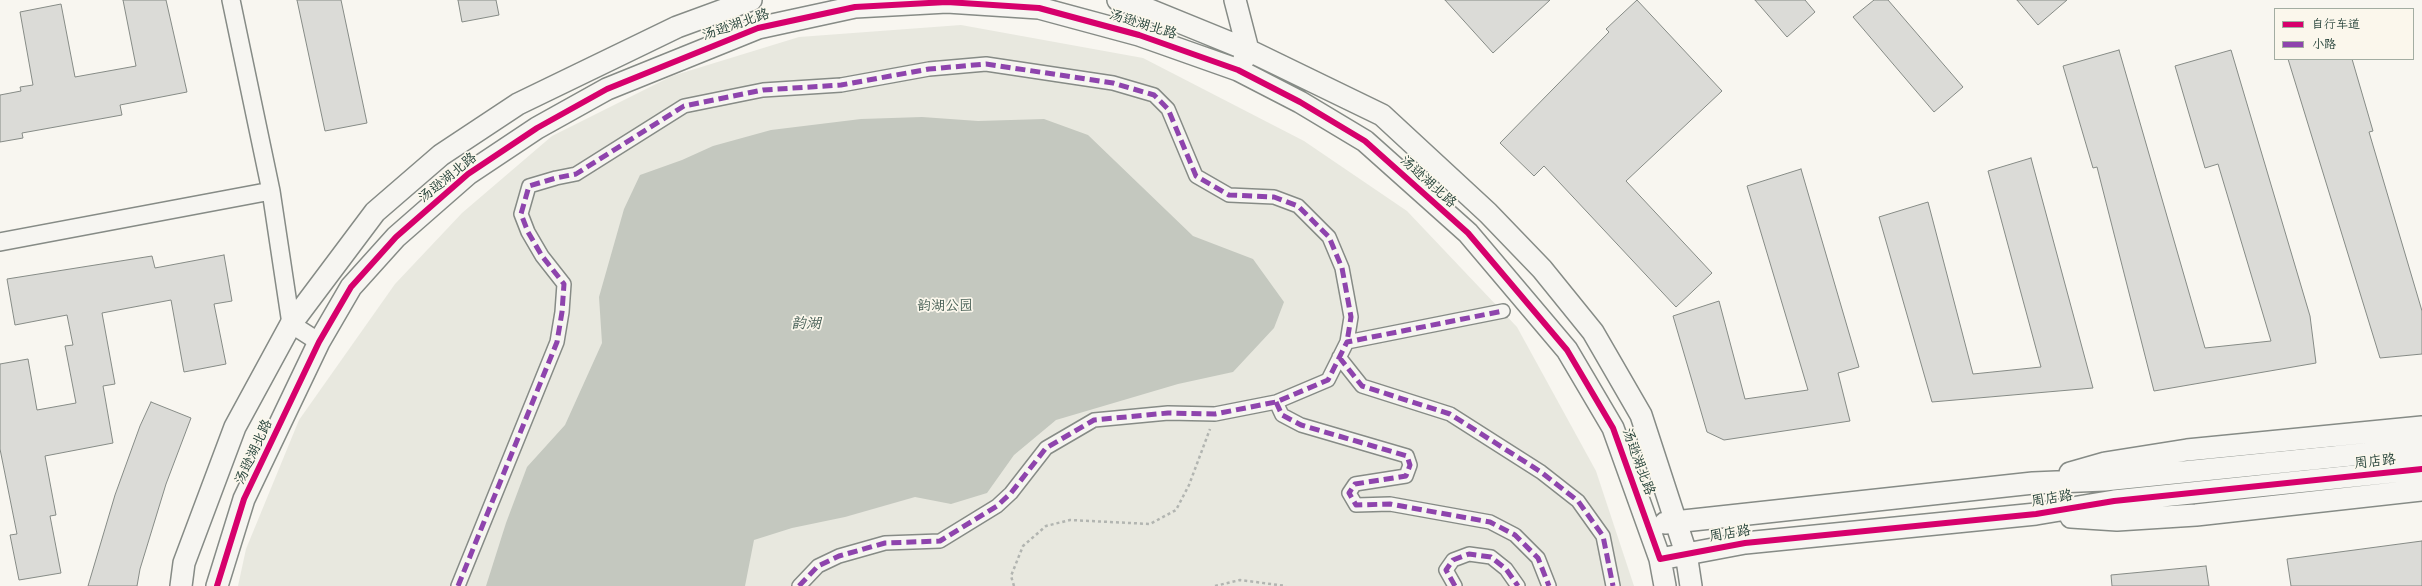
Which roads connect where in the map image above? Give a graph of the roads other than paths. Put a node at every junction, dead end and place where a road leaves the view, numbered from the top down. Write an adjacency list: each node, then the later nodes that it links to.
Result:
1 (231, 0): 7 (street)
2 (751, 0): 10 (street, 汤逊湖北路)
3 (1118, 0): 5 (street, 汤逊湖北路)
4 (1235, 0): 5 (street)
5 (1248, 50): 6 (street); 21 (street, 汤逊湖北路)
6 (1238, 70): 11 (street, 汤逊湖北路); 22 (street, 汤逊湖北路)
7 (271, 191): 8 (street); 10 (street)
8 (0, 242)
9 (1503, 311): 12 (street)
10 (291, 324): 11 (street); 25 (street, 汤逊湖北路)
11 (319, 342): 26 (street, 汤逊湖北路)
12 (1347, 342): 13 (street); 27 (street)
13 (1339, 357): 14 (street); 32 (street)
14 (1276, 402): 28 (street); 31 (street)
15 (2422, 427): 18 (street)
16 (2422, 448): 18 (street, 周店路)
17 (2422, 469): 20 (street, 周店路)
18 (2033, 483): 21 (street, 周店路)
19 (2422, 490): 20 (street)
20 (2036, 514): 23 (street, 周店路)
21 (1677, 521): 22 (street, 周店路); 23 (street, 汤逊湖北路)
22 (1649, 527): 24 (street, 汤逊湖北路)
23 (1686, 553): 24 (street); 34 (street, 汤逊湖北路)
24 (1660, 559): 33 (street, 汤逊湖北路)
25 (181, 586)
26 (217, 586)
27 (458, 586)
28 (799, 586)
29 (1455, 586): 30 (street)
30 (1518, 586)
31 (1549, 586)
32 (1613, 586)
33 (1665, 586)
34 (1691, 586)

